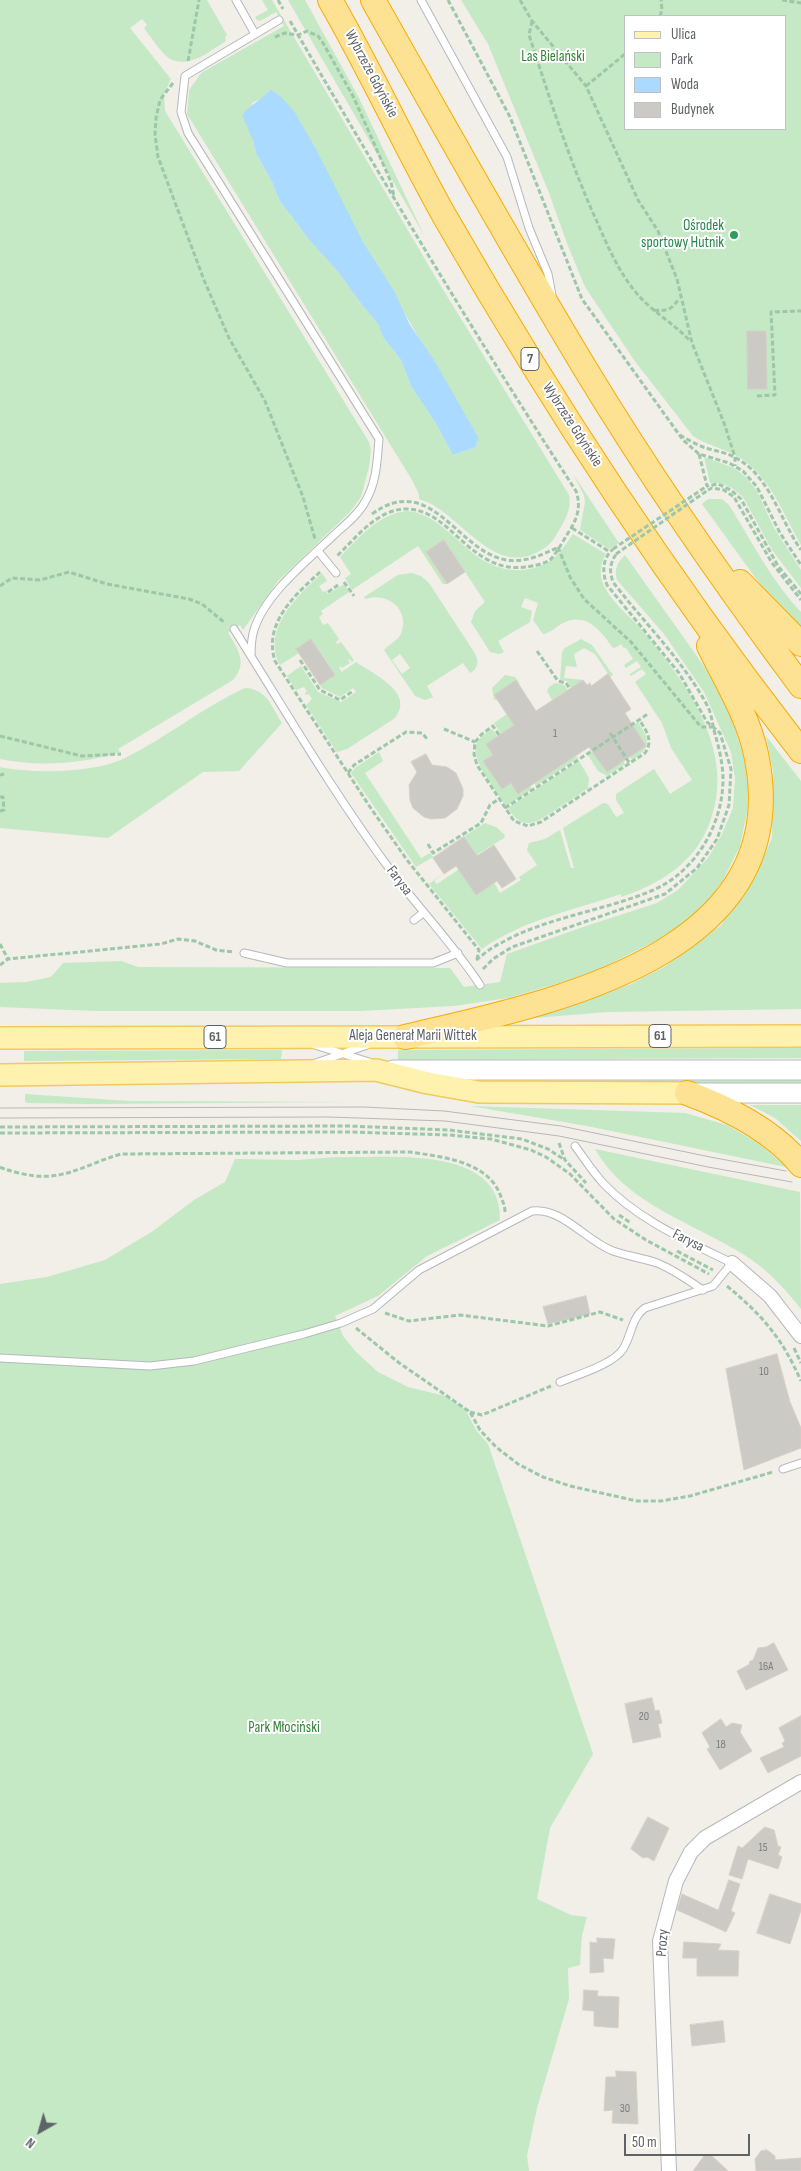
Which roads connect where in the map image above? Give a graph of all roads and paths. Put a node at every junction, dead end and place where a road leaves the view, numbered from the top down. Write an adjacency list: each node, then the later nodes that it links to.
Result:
1 (199, 0): 16 (path)
2 (236, 0): 14 (lane)
3 (330, 0): 40 (highway, Wybrzeże Gdyńskie / 7)
4 (373, 0): 22 (highway)
5 (421, 0): 22 (lane)
6 (448, 0): 25 (path)
7 (520, 0): 13 (path)
8 (660, 0): 11 (path)
9 (782, 0): 10 (path)
10 (801, 3)
11 (660, 15)
12 (278, 20): 14 (lane)
13 (532, 21): 17 (path); 20 (path)
14 (255, 34): 16 (lane)
15 (624, 55): 17 (path)
16 (185, 76): 34 (path); 34 (lane)
17 (586, 86): 19 (path)
18 (395, 199): 18 (path); 32 (path)
19 (680, 298): 20 (path); 23 (path)
20 (652, 310): 23 (path)
21 (801, 311): 24 (path)
22 (558, 322): 31 (highway)
23 (692, 343): 27 (path)
24 (757, 396)
25 (677, 433): 26 (path); 27 (path)
26 (699, 454): 28 (path); 29 (path)
27 (735, 457): 28 (path); 35 (path)
28 (736, 467): 38 (path)
29 (707, 488): 36 (path, bridge); 43 (path); 45 (path); 56 (path, bridge)
30 (367, 518): 33 (path)
31 (683, 520): 47 (highway); 51 (highway)
32 (572, 528): 33 (path); 36 (path)
33 (558, 547): 37 (path); 56 (path)
34 (318, 550): 37 (lane); 49 (lane)
35 (801, 550)
36 (611, 551): 56 (path)
37 (329, 563): 39 (lane); 66 (path)
38 (801, 565)
39 (336, 573)
40 (678, 584): 63 (highway, Wybrzeże Gdyńskie / 7); 84 (highway)
41 (0, 586): 46 (path)
42 (328, 592): 44 (path)
43 (801, 594)
44 (354, 596)
45 (801, 600)
46 (234, 629): 49 (lane, Farysa)
47 (801, 644)
48 (538, 651): 52 (path)
49 (251, 656): 72 (lane, Farysa)
50 (300, 660): 53 (path)
51 (801, 686)
52 (570, 689)
53 (353, 691)
54 (648, 714): 55 (path)
55 (639, 719): 59 (path); 65 (path)
56 (713, 728): 79 (path); 82 (path)
57 (444, 729): 62 (path)
58 (499, 735): 62 (path)
59 (611, 735): 65 (path); 69 (path)
60 (0, 736): 64 (path)
61 (428, 740): 66 (path)
62 (475, 742): 68 (path)
63 (801, 751)
64 (121, 754)
65 (630, 764): 69 (path)
66 (348, 773): 79 (path)
67 (0, 796): 70 (path)
68 (499, 799): 69 (path); 71 (path)
69 (505, 808)
70 (0, 811)
71 (428, 844)
72 (423, 913): 73 (lane); 75 (lane, Farysa)
73 (414, 920)
74 (0, 944): 78 (path)
75 (458, 952): 76 (lane); 81 (lane, Farysa)
76 (244, 953): 78 (path)
77 (475, 955): 79 (path)
78 (8, 960): 80 (path)
79 (476, 960): 81 (path)
80 (0, 965)
81 (468, 966): 83 (lane, Farysa)
82 (483, 970)
83 (480, 985)
84 (401, 1036): 85 (main road, Aleja Generał Marii Wittek / 61); 86 (main road, Aleja Generał Marii Wittek / 61); 88 (lane)
85 (801, 1036)
86 (286, 1037): 87 (main road, Aleja Generał Marii Wittek / 61); 88 (lane)
87 (0, 1038)
88 (342, 1054): 89 (lane); 91 (lane)
89 (385, 1070): 90 (main road); 91 (main road); 93 (main road)
90 (801, 1070)
91 (288, 1072): 92 (main road)
92 (0, 1075)
93 (687, 1093): 94 (main road); 99 (highway)
94 (801, 1093)
95 (0, 1127): 98 (path)
96 (0, 1133): 101 (path)
97 (575, 1146): 103 (lane, Farysa)
98 (565, 1160)
99 (801, 1165)
100 (0, 1167): 102 (path)
101 (570, 1174)
102 (505, 1227): 104 (lane); 105 (lane)
103 (732, 1263): 104 (lane); 108 (street, Farysa)
104 (703, 1290): 110 (lane)
105 (373, 1309): 106 (path); 107 (lane)
106 (629, 1322)
107 (341, 1323): 109 (lane); 111 (path)
108 (801, 1336)
109 (0, 1358)
110 (560, 1382): 111 (path)
111 (470, 1412): 113 (path)
112 (801, 1463): 113 (lane)
113 (783, 1469)
114 (801, 1782): 115 (street, Prozy)
115 (669, 2171)

